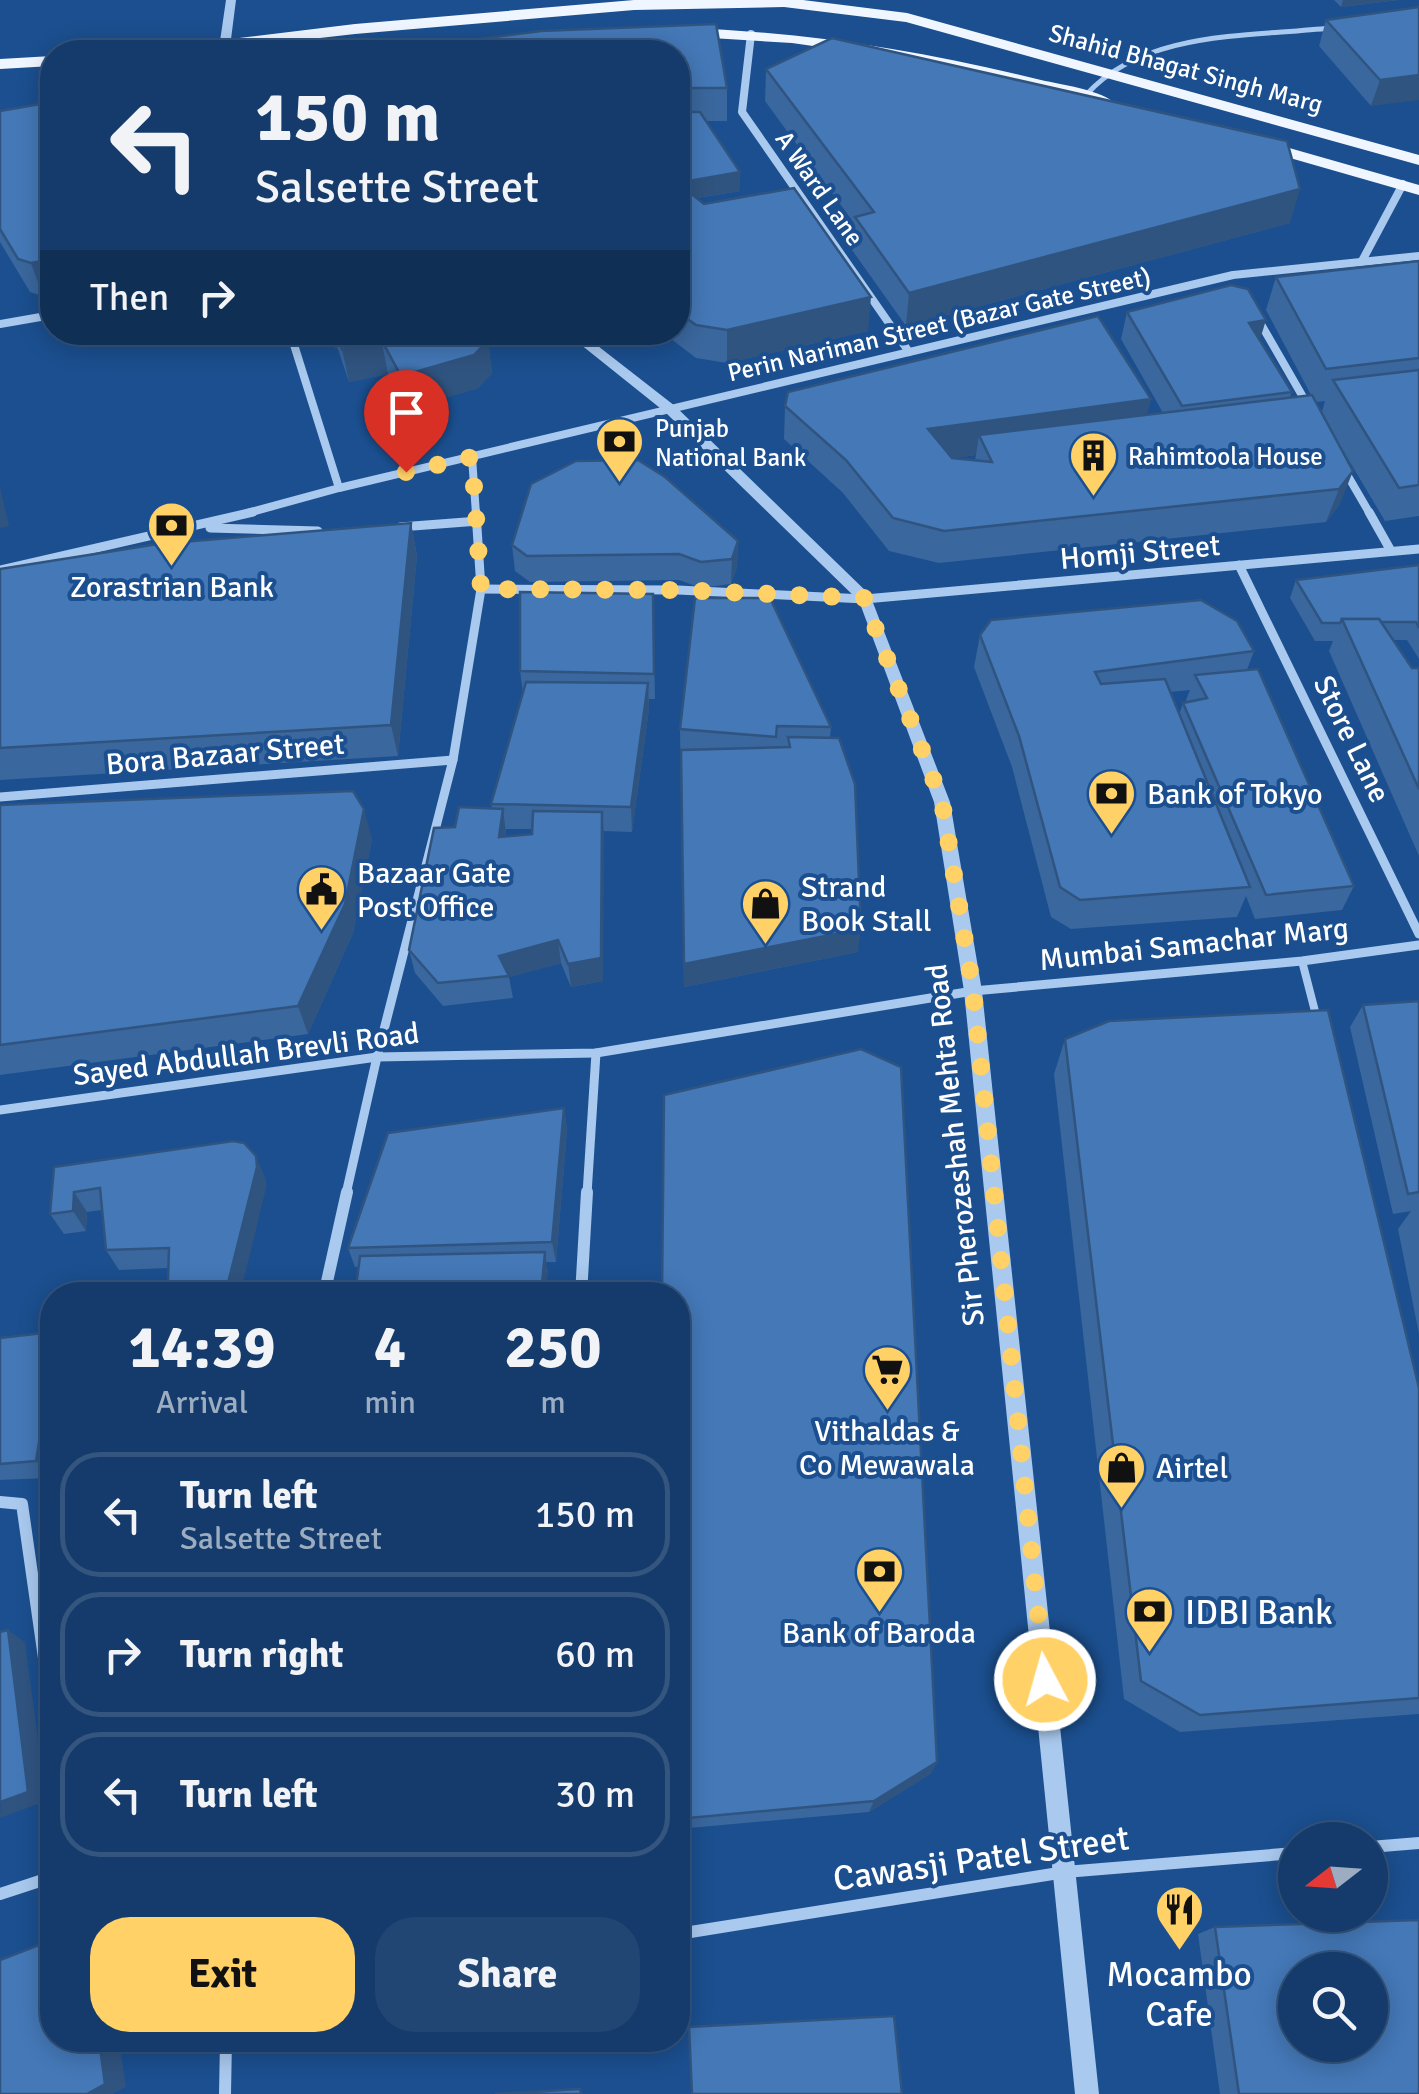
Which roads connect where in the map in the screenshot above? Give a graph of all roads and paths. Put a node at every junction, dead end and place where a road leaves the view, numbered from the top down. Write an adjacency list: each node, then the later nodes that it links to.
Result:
1 (231, 0): 6 (street)
2 (841, 4): 7 (main road, Shahid Bhagat Singh Marg); 10 (main road, Shahid Bhagat Singh Marg)
3 (1340, 26): 10 (lane)
4 (661, 33): 5 (main road, Shahid Bhagat Singh Marg)
5 (751, 34): 11 (main road, Shahid Bhagat Singh Marg); 26 (street, A Ward Lane)
6 (227, 40)
7 (287, 40)
8 (40, 62): 9 (main road)
9 (0, 64)
10 (1108, 72): 11 (lane); 14 (main road, Shahid Bhagat Singh Marg)
11 (1085, 96): 12 (main road, Shahid Bhagat Singh Marg)
12 (1122, 106)
13 (1235, 137): 15 (main road, Shahid Bhagat Singh Marg)
14 (1419, 160)
15 (1411, 187): 17 (street)
16 (1419, 256): 17 (street, Perin Nariman Street (Bazar Gate Street))
17 (1362, 261): 18 (street, Perin Nariman Street (Bazar Gate Street))
18 (1233, 275): 19 (street); 26 (street, Perin Nariman Street (Bazar Gate Street))
19 (1243, 292)
20 (0, 307): 23 (street)
21 (1253, 310): 28 (street)
22 (40, 317): 23 (street)
23 (4, 323)
24 (294, 345): 31 (street)
25 (588, 345): 27 (street, Sir Pherozeshah Mehta Road)
26 (909, 352): 27 (street, Perin Nariman Street (Bazar Gate Street))
27 (670, 408): 29 (street, Perin Nariman Street (Bazar Gate Street)); 41 (street, Sir Pherozeshah Mehta Road)
28 (1312, 413)
29 (472, 457): 31 (street, Perin Nariman Street (Bazar Gate Street)); 32 (street)
30 (1342, 465): 37 (street)
31 (339, 488): 33 (street, Perin Nariman Street (Bazar Gate Street))
32 (479, 521): 34 (street); 40 (street)
33 (199, 527): 35 (street); 39 (street)
34 (390, 528)
35 (324, 531)
36 (1419, 549): 37 (street, Homji Street)
37 (1391, 551): 38 (street, Homji Street)
38 (1239, 565): 41 (street, Homji Street); 44 (street, Store Lane)
39 (0, 570)
40 (481, 589): 41 (street, Homji Street); 42 (street)
41 (864, 598): 47 (street, Sir Pherozeshah Mehta Road)
42 (453, 760): 43 (street, Bora Bazaar Street); 50 (street)
43 (0, 797)
44 (1419, 934)
45 (1419, 945): 46 (street, Mumbai Samachar Marg)
46 (1302, 961): 47 (street, Mumbai Samachar Marg); 48 (lane)
47 (973, 990): 49 (street, Sayed Abdullah Brevli Road); 59 (street, Sir Pherozeshah Mehta Road)
48 (1318, 1023)
49 (596, 1053): 50 (street, Sayed Abdullah Brevli Road); 53 (street)
50 (378, 1057): 51 (street, Sayed Abdullah Brevli Road); 52 (street)
51 (0, 1110)
52 (327, 1282)
53 (582, 1282)
54 (0, 1502): 55 (street)
55 (40, 1630)
56 (1419, 1843): 57 (street)
57 (1388, 1846)
58 (1278, 1854): 59 (street, Cawasji Patel Street)
59 (1064, 1872): 62 (street, Cawasji Patel Street); 65 (street, Sir Pherozeshah Mehta Road)
60 (40, 1881): 61 (street)
61 (0, 1894)
62 (690, 1932)
63 (226, 2052): 64 (street)
64 (225, 2094)
65 (1087, 2094)

